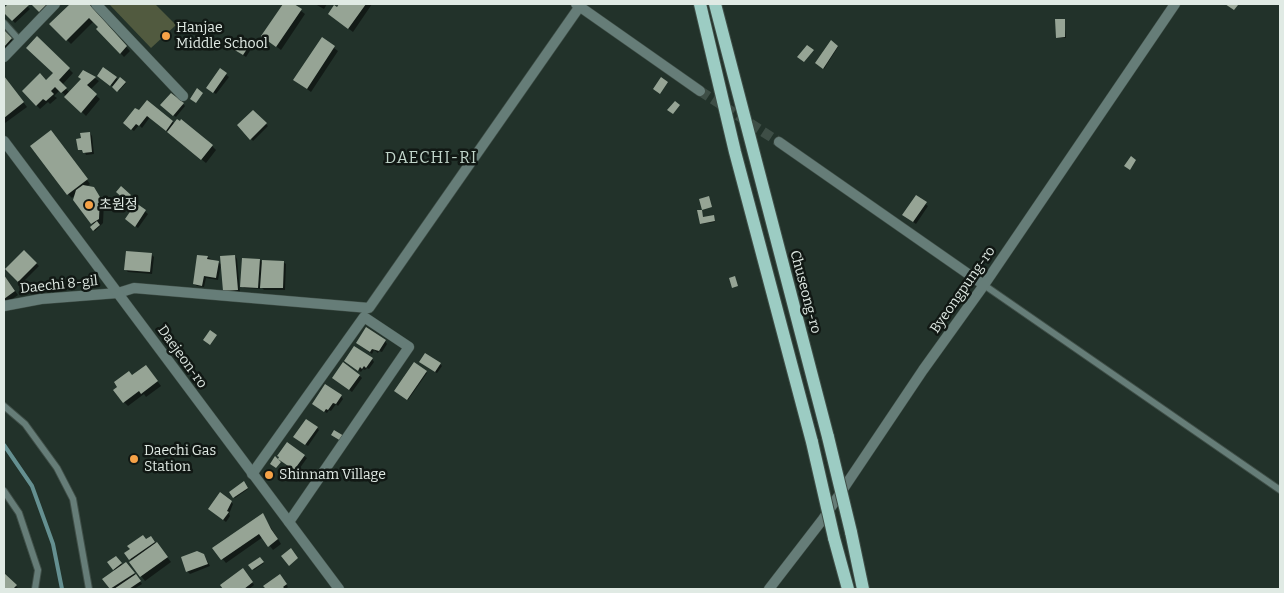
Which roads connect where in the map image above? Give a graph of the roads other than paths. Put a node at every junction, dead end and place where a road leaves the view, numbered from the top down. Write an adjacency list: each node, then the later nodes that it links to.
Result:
1 (55, 4): 8 (street)
2 (96, 4): 11 (street)
3 (700, 4): 27 (main road, bridge)
4 (714, 4): 28 (main road, Chuseong-ro, bridge)
5 (1175, 4): 14 (street, Byeongpung-ro)
6 (578, 5): 10 (street); 17 (street)
7 (4, 23): 8 (lane)
8 (20, 40): 9 (street)
9 (4, 57)
10 (700, 91)
11 (183, 96)
12 (4, 140): 15 (street, Daejeon-ro)
13 (779, 142): 14 (street)
14 (984, 285): 20 (lane); 26 (street, Byeongpung-ro)
15 (118, 293): 16 (street, Daechi 8-gil); 17 (street, Daechi 8-gil); 19 (street, Daejeon-ro)
16 (4, 306)
17 (366, 312): 19 (street); 22 (street)
18 (4, 406): 24 (lane)
19 (252, 474): 22 (street, Daejeon-ro)
20 (1280, 490)
21 (4, 491): 23 (lane)
22 (289, 522): 25 (street, Daejeon-ro)
23 (35, 589)
24 (89, 589)
25 (339, 589)
26 (769, 589)
27 (848, 589)
28 (863, 589)

